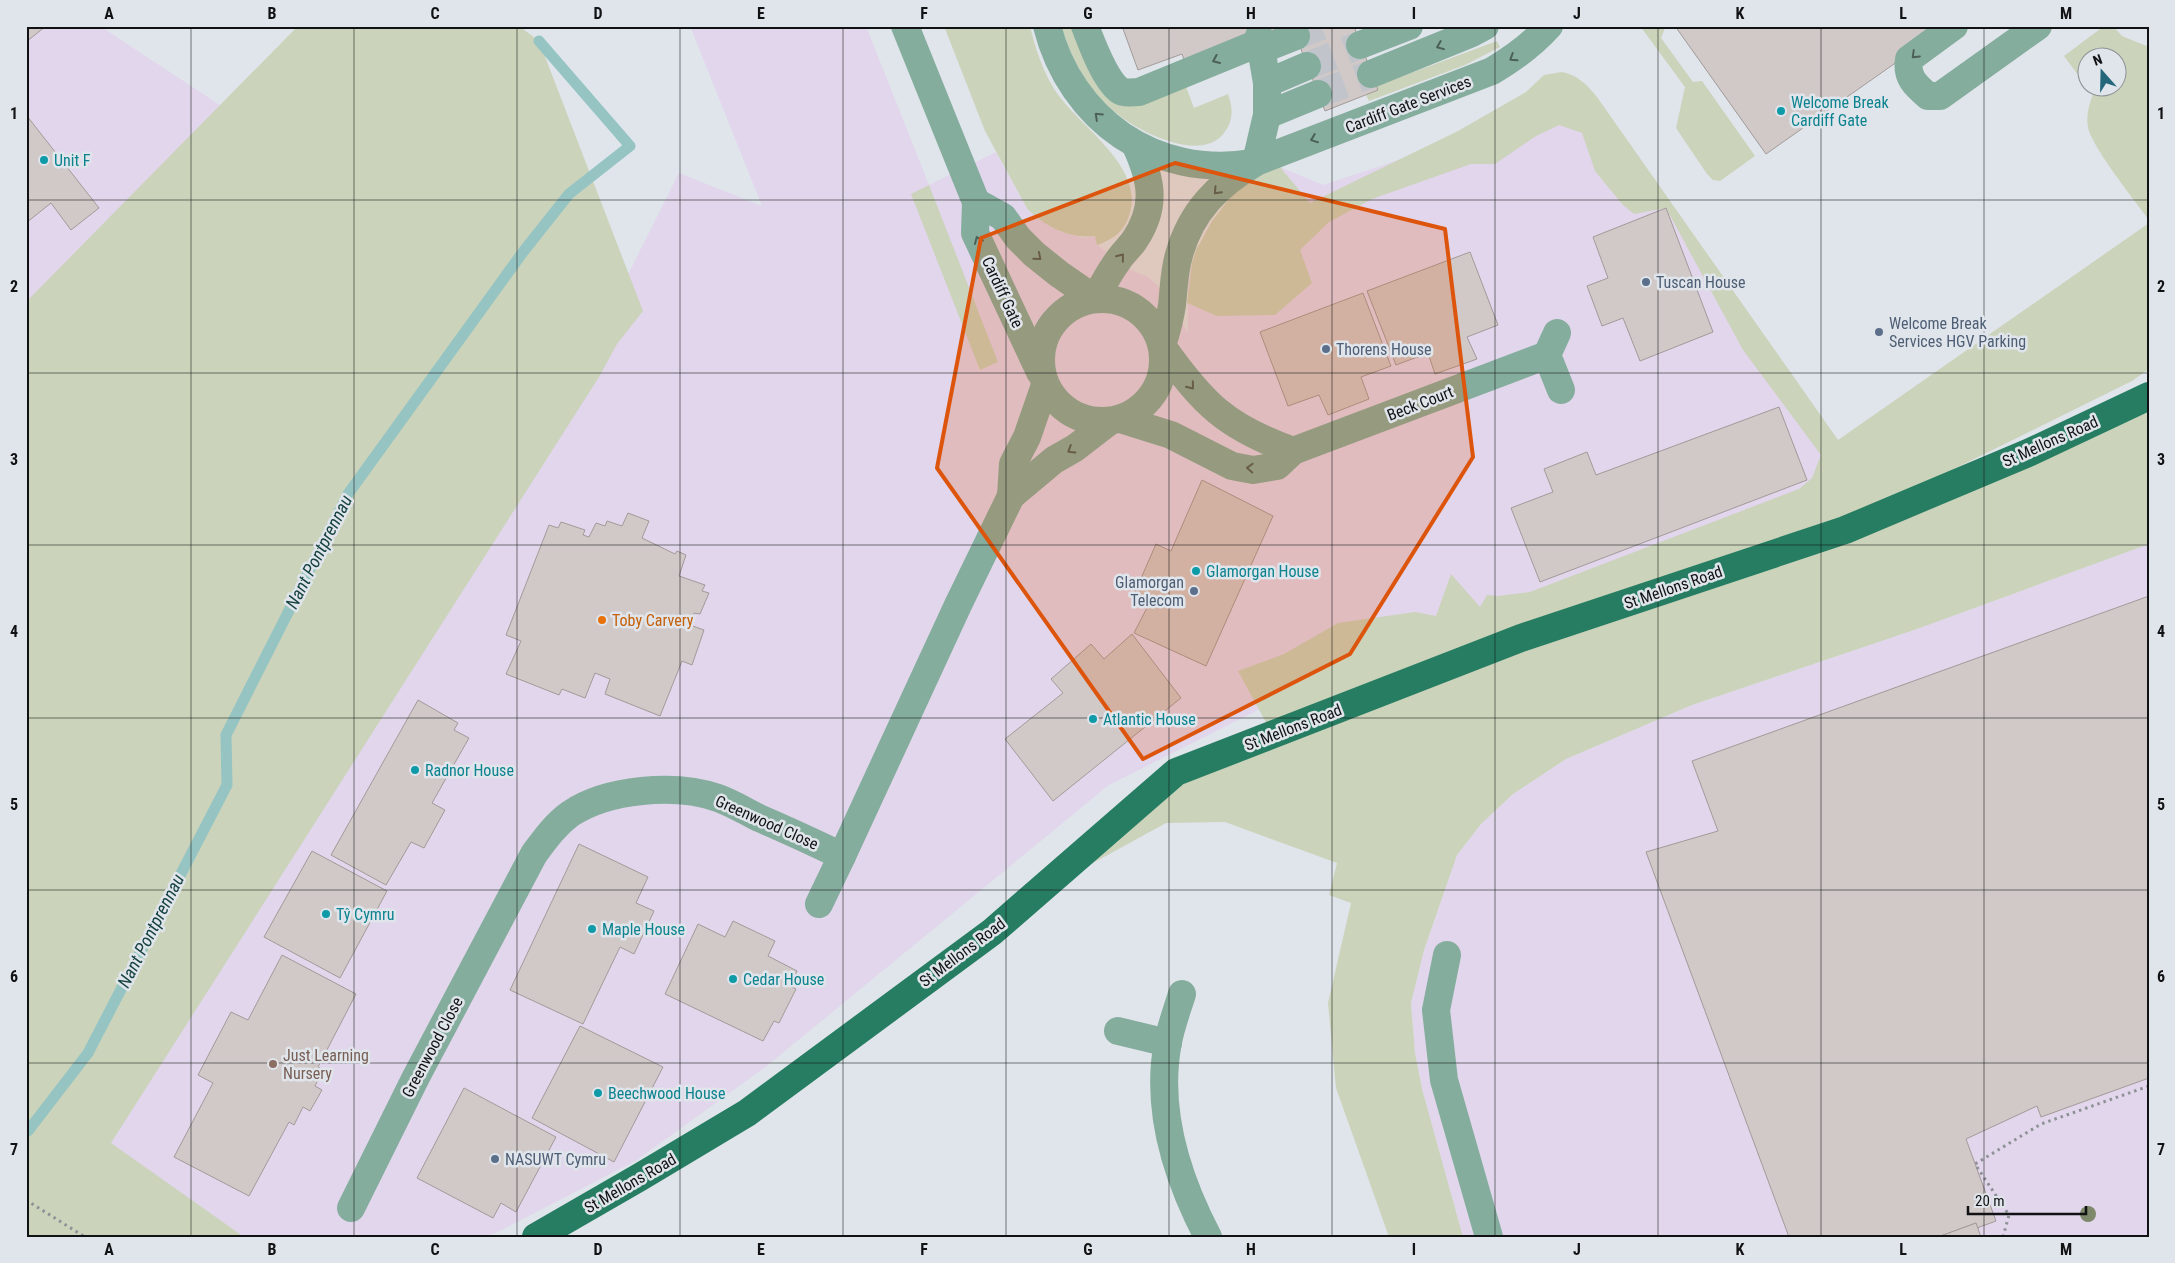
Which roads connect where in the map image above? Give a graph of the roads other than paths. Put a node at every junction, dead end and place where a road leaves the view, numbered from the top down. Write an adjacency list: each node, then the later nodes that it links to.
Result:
1 (906, 26): 19 (street, Cardiff Gate)
2 (1047, 26): 17 (street, Cardiff Gate Services, one-way to 2)
3 (1085, 26): 10 (street, one-way to 3)
4 (1408, 26): 11 (street)
5 (1485, 26): 13 (street, one-way to 13)
6 (1549, 26): 18 (street, Cardiff Gate Services, one-way to 18)
7 (1954, 26): 8 (street, one-way to 8)
8 (2038, 26)
9 (1296, 36): 10 (street)
10 (1261, 42): 14 (street)
11 (1360, 45)
12 (1307, 66): 14 (street)
13 (1371, 74)
14 (1267, 83): 16 (street)
15 (1318, 94): 16 (street)
16 (1267, 115): 18 (street)
17 (1136, 146): 18 (street, Cardiff Gate Services); 20 (street, one-way to 17)
18 (1256, 162): 21 (street, Cardiff Gate Services, one-way to 21)
19 (976, 202): 20 (street, Cardiff Gate, one-way to 20); 22 (street, Cardiff Gate, one-way to 19)
20 (1095, 299): 21 (street, Cardiff Gate); 22 (street, Cardiff Gate)
21 (1162, 346): 25 (street, Cardiff Gate); 26 (street, one-way to 26)
22 (1044, 382): 25 (street, Cardiff Gate); 27 (street)
23 (1561, 390): 26 (street, Beck Court)
24 (2149, 396): 35 (main road, St Mellons Road)
25 (1115, 420): 26 (street, Beck Court, one-way to 25); 27 (street, one-way to 27)
26 (1293, 451)
27 (1011, 496): 28 (street)
28 (842, 856): 29 (street); 34 (street, Greenwood Close)
29 (819, 904)
30 (1447, 955): 37 (street)
31 (1182, 994): 33 (street)
32 (1118, 1031): 33 (street)
33 (1168, 1043): 36 (street)
34 (350, 1208)
35 (536, 1237)
36 (1208, 1237)
37 (1489, 1237)

